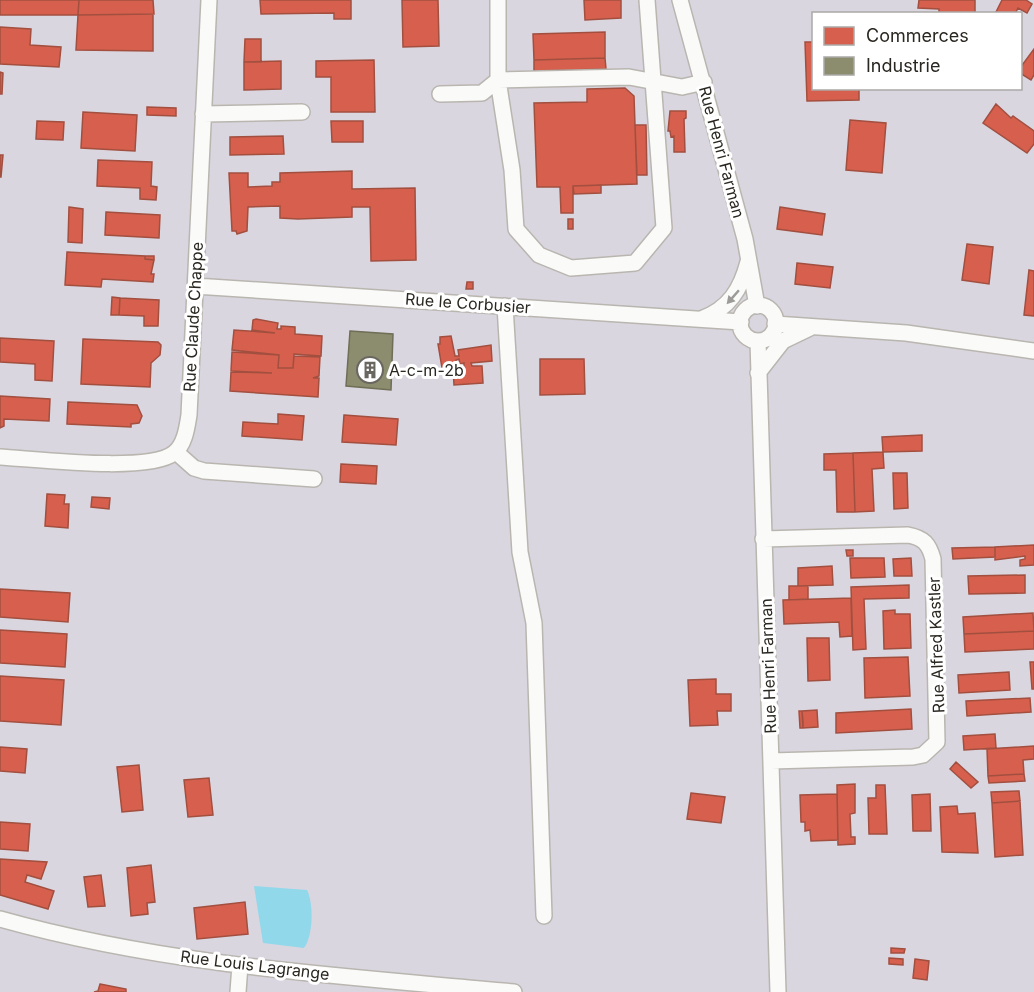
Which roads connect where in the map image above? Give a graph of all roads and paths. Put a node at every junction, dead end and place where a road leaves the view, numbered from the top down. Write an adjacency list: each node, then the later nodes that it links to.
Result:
1 (208, 0): 10 (street, Rue Claude Chappe)
2 (498, 0): 5 (street)
3 (646, 0): 6 (street)
4 (680, 0): 7 (street, Rue Henri Farman)
5 (498, 80): 6 (street); 6 (street); 8 (street)
6 (654, 82): 7 (street)
7 (704, 82): 11 (street, Rue Henri Farman)
8 (440, 94)
9 (302, 112): 10 (street)
10 (203, 114): 12 (street, Rue Claude Chappe)
11 (749, 259): 14 (street, Rue Henri Farman); 15 (street, one-way to 15)
12 (195, 286): 13 (street, Rue le Corbusier); 22 (street, Rue Claude Chappe)
13 (505, 306): 15 (street, Rue le Corbusier); 27 (street)
14 (757, 306): 16 (street); 17 (street)
15 (698, 320): 16 (street, Rue le Corbusier)
16 (741, 322): 19 (street)
17 (775, 324): 18 (street); 19 (street)
18 (813, 327): 20 (street); 21 (street)
19 (758, 341): 21 (street, Rue Henri Farman)
20 (1034, 351)
21 (758, 373): 25 (street, Rue Henri Farman)
22 (176, 452): 23 (street); 24 (street)
23 (0, 457)
24 (314, 479)
25 (763, 539): 26 (street, Rue Henri Farman); 26 (street, Rue Alfred Kastler)
26 (771, 761): 32 (street, Rue Henri Farman)
27 (544, 916)
28 (0, 919): 29 (street, Rue Louis Lagrange)
29 (240, 965): 30 (street); 31 (street, Rue Louis Lagrange)
30 (238, 992)
31 (514, 992)
32 (778, 992)

